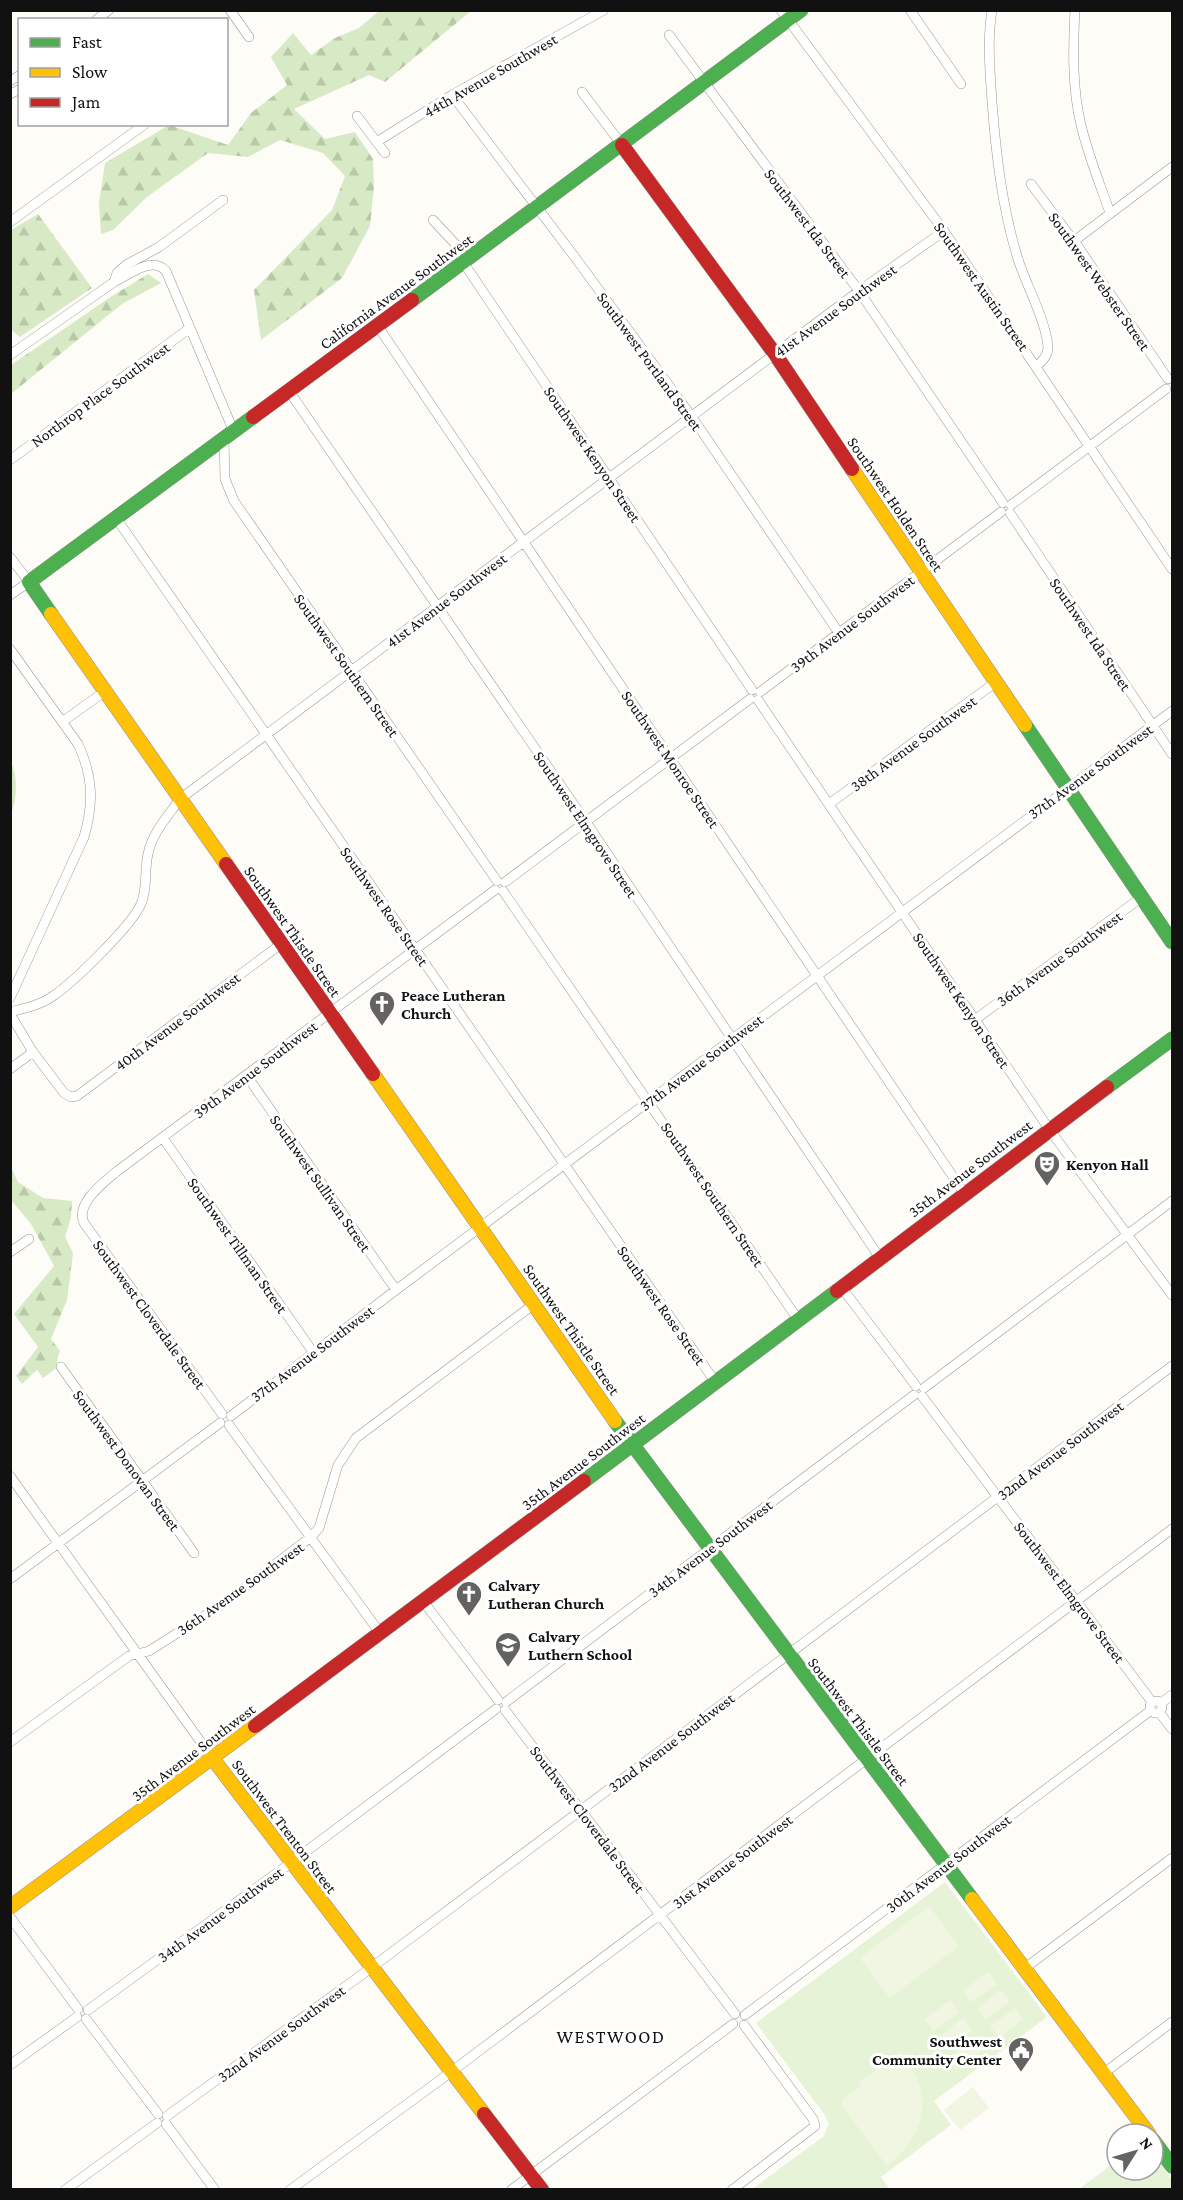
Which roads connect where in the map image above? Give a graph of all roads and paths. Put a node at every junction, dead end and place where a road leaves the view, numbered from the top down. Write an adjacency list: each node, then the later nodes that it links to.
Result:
1 (230, 10): 9 (street)
2 (604, 10): 13 (street, 44th Avenue Southwest)
3 (801, 10): 7 (main road, California Avenue Southwest)
4 (910, 10): 11 (street)
5 (992, 10): 35 (street)
6 (1075, 10): 23 (street)
7 (784, 15): 10 (main road, California Avenue Southwest); 26 (street, Southwest Austin Street)
8 (669, 35): 10 (street, Southwest Ida Street)
9 (249, 37)
10 (704, 84): 17 (main road, California Avenue Southwest); 30 (street, Southwest Ida Street)
11 (961, 84)
12 (582, 92): 17 (street, Southwest Holden Street)
13 (452, 95): 16 (street, 44th Avenue Southwest); 22 (street, Southwest Portland Street)
14 (357, 116): 16 (street)
15 (142, 126): 25 (street)
16 (378, 141): 18 (street)
17 (622, 145): 22 (main road, California Avenue Southwest); 33 (main road, Southwest Holden Street)
18 (385, 153)
19 (1173, 167): 23 (street)
20 (1031, 184): 27 (street, Southwest Webster Street)
21 (223, 200): 29 (street)
22 (538, 207): 28 (main road, California Avenue Southwest); 38 (street, Southwest Portland Street)
23 (1110, 213): 27 (street)
24 (433, 220): 28 (street, Southwest Kenyon Street)
25 (10, 222)
26 (944, 231): 30 (street, 41st Avenue Southwest); 35 (street, Southwest Austin Street)
27 (1074, 241): 36 (street, Southwest Webster Street)
28 (463, 262): 31 (main road, California Avenue Southwest); 42 (street, Southwest Kenyon Street)
29 (114, 282): 32 (street, Southwest Southern Street); 34 (street)
30 (859, 291): 33 (street, 41st Avenue Southwest); 43 (street, Southwest Ida Street)
31 (377, 326): 37 (main road, California Avenue Southwest); 45 (street, Southwest Monroe Street)
32 (189, 328): 39 (street, Southwest Southern Street); 41 (street, Northrop Place Southwest)
33 (775, 354): 38 (street, 41st Avenue Southwest); 48 (main road, Southwest Holden Street)
34 (10, 355)
35 (1037, 366): 40 (street, Southwest Austin Street)
36 (1170, 384): 40 (street, 39th Avenue Southwest)
37 (289, 391): 39 (main road, California Avenue Southwest); 51 (street, Southwest Elmgrove Street)
38 (692, 417): 42 (street, 41st Avenue Southwest); 52 (street, Southwest Portland Street)
39 (229, 435): 44 (main road, California Avenue Southwest); 54 (street, Southwest Southern Street)
40 (1089, 446): 43 (street, 39th Avenue Southwest); 47 (street, Southwest Austin Street)
41 (10, 460)
42 (609, 478): 45 (street, 41st Avenue Southwest); 57 (street, Southwest Kenyon Street)
43 (1006, 508): 48 (street, 39th Avenue Southwest); 60 (street, Southwest Ida Street)
44 (116, 518): 49 (main road, California Avenue Southwest); 61 (street, Southwest Rose Street)
45 (524, 542): 51 (street, 41st Avenue Southwest); 63 (street, Southwest Monroe Street)
46 (10, 557): 49 (street, Southwest Thistle Street)
47 (1173, 569)
48 (922, 571): 52 (street, 39th Avenue Southwest); 55 (main road, Southwest Holden Street)
49 (28, 582): 50 (street, California Avenue Southwest); 56 (main road, Southwest Thistle Street)
50 (10, 596)
51 (437, 607): 54 (street, 41st Avenue Southwest); 67 (street, Southwest Elmgrove Street)
52 (839, 633): 57 (street, 39th Avenue Southwest)
53 (10, 649): 59 (street)
54 (352, 671): 61 (street, 41st Avenue Southwest); 68 (street, Southwest Southern Street)
55 (996, 682): 64 (main road, Southwest Holden Street); 66 (street, 38th Avenue Southwest)
56 (104, 692): 59 (street); 65 (main road, Southwest Thistle Street)
57 (755, 695): 63 (street, 39th Avenue Southwest); 66 (street, Southwest Kenyon Street)
58 (1173, 711): 60 (street, 37th Avenue Southwest)
59 (62, 723): 75 (street)
60 (1153, 725): 62 (street, Southwest Ida Street); 64 (street, 37th Avenue Southwest)
61 (266, 734): 65 (street, 41st Avenue Southwest); 73 (street, Southwest Rose Street)
62 (1173, 754)
63 (671, 758): 67 (street, 39th Avenue Southwest); 74 (street, Southwest Monroe Street)
64 (1067, 787): 69 (main road, Southwest Holden Street); 70 (street, 37th Avenue Southwest)
65 (180, 799): 72 (main road, Southwest Thistle Street); 77 (street, 41st Avenue Southwest)
66 (829, 804): 70 (street, Southwest Kenyon Street)
67 (585, 822): 68 (street, 39th Avenue Southwest); 80 (street, Southwest Elmgrove Street)
68 (500, 886): 73 (street, 39th Avenue Southwest); 84 (street, Southwest Southern Street)
69 (1142, 897): 71 (main road, Southwest Holden Street); 78 (street, 36th Avenue Southwest)
70 (902, 911): 74 (street, 37th Avenue Southwest); 78 (street, Southwest Kenyon Street)
71 (1173, 942)
72 (281, 944): 76 (main road, Southwest Thistle Street); 81 (street, 40th Avenue Southwest)
73 (415, 949): 76 (street, 39th Avenue Southwest); 87 (street, Southwest Rose Street)
74 (817, 975): 80 (street, 37th Avenue Southwest); 88 (street, Southwest Monroe Street)
75 (10, 998)
76 (330, 1012): 83 (street, 39th Avenue Southwest); 91 (main road, Southwest Thistle Street)
77 (10, 1013): 81 (street)
78 (976, 1019): 85 (street, Southwest Kenyon Street)
79 (1173, 1039): 85 (main road, 35th Avenue Southwest)
80 (732, 1040): 84 (street, 37th Avenue Southwest); 95 (street, Southwest Elmgrove Street)
81 (33, 1052): 82 (street)
82 (10, 1069)
83 (247, 1076): 86 (street, 39th Avenue Southwest); 97 (street, Southwest Sullivan Street)
84 (649, 1101): 87 (street, 37th Avenue Southwest); 100 (street, Southwest Southern Street)
85 (1049, 1129): 88 (main road, 35th Avenue Southwest); 92 (street, Southwest Kenyon Street)
86 (163, 1138): 90 (street, 39th Avenue Southwest); 101 (street, Southwest Tillman Street)
87 (565, 1165): 91 (street, 37th Avenue Southwest); 104 (street, Southwest Rose Street)
88 (964, 1193): 95 (main road, 35th Avenue Southwest)
89 (1173, 1201): 92 (street, 34th Avenue Southwest)
90 (82, 1213): 106 (street, Southwest Cloverdale Street)
91 (481, 1227): 97 (street, 37th Avenue Southwest); 99 (main road, Southwest Thistle Street)
92 (1128, 1234): 98 (street, Southwest Kenyon Street); 105 (street, 34th Avenue Southwest)
93 (29, 1239): 94 (street)
94 (10, 1252)
95 (880, 1258): 96 (main road, 35th Avenue Southwest)
96 (842, 1288): 100 (main road, 35th Avenue Southwest); 105 (street, Southwest Elmgrove Street)
97 (396, 1290): 101 (street, 37th Avenue Southwest)
98 (1173, 1295)
99 (534, 1304): 107 (main road, Southwest Thistle Street); 112 (street, 36th Avenue Southwest)
100 (799, 1321): 104 (main road, 35th Avenue Southwest)
101 (313, 1352): 106 (street, 37th Avenue Southwest)
102 (1173, 1366): 110 (street, 32nd Avenue Southwest)
103 (61, 1367): 109 (street, Southwest Donovan Street)
104 (716, 1383): 107 (main road, 35th Avenue Southwest)
105 (919, 1391): 110 (street, Southwest Elmgrove Street); 114 (street, 34th Avenue Southwest)
106 (225, 1419): 109 (street, 37th Avenue Southwest); 112 (street, Southwest Cloverdale Street)
107 (632, 1445): 114 (main road, Southwest Thistle Street); 117 (main road, 35th Avenue Southwest)
108 (10, 1476): 113 (street, Southwest Trenton Street)
109 (142, 1481): 113 (street, 37th Avenue Southwest); 115 (street, Southwest Donovan Street)
110 (998, 1497): 118 (street, Southwest Elmgrove Street); 121 (street, 32nd Avenue Southwest)
111 (1173, 1529): 118 (street, 31st Avenue Southwest)
112 (311, 1537): 119 (street, Southwest Cloverdale Street); 120 (street, 36th Avenue Southwest)
113 (59, 1544): 116 (street, 37th Avenue Southwest); 120 (street, Southwest Trenton Street)
114 (709, 1548): 121 (main road, Southwest Thistle Street); 123 (street, 34th Avenue Southwest)
115 (194, 1553)
116 (10, 1579)
117 (423, 1601): 119 (main road, 35th Avenue Southwest); 123 (street, Southwest Cloverdale Street)
118 (1077, 1602): 124 (street, Southwest Elmgrove Street); 128 (street, 31st Avenue Southwest)
119 (380, 1633): 127 (main road, 35th Avenue Southwest)
120 (137, 1654): 126 (street, 36th Avenue Southwest); 127 (street, Southwest Trenton Street)
121 (789, 1654): 128 (main road, Southwest Thistle Street); 129 (street, 32nd Avenue Southwest)
122 (1173, 1695): 124 (street, 30th Avenue Southwest)
123 (501, 1705): 129 (street, Southwest Cloverdale Street); 131 (street, 34th Avenue Southwest)
124 (1156, 1707): 125 (street, Southwest Elmgrove Street); 132 (street, 30th Avenue Southwest)
125 (1173, 1730)
126 (10, 1742)
127 (213, 1759): 131 (main road, Southwest Trenton Street); 133 (main road, 35th Avenue Southwest)
128 (868, 1759): 132 (main road, Southwest Thistle Street); 134 (street, 31st Avenue Southwest)
129 (581, 1809): 134 (street, Southwest Cloverdale Street); 136 (street, 32nd Avenue Southwest)
130 (1173, 1858): 137 (street)
131 (292, 1862): 136 (main road, Southwest Trenton Street); 138 (street, 34th Avenue Southwest)
132 (946, 1864): 137 (main road, Southwest Thistle Street); 140 (street, 30th Avenue Southwest)
133 (10, 1907)
134 (661, 1914): 139 (street, Southwest Cloverdale Street); 144 (street, 31st Avenue Southwest)
135 (10, 1917): 138 (street)
136 (371, 1968): 144 (main road, Southwest Trenton Street); 146 (street, 32nd Avenue Southwest)
137 (1025, 1968): 145 (main road, Southwest Thistle Street)
138 (82, 2014): 143 (street, 34th Avenue Southwest); 146 (street)
139 (735, 2014): 140 (street); 142 (street)
140 (744, 2020): 142 (street); 154 (street)
141 (1173, 2022): 145 (street)
142 (733, 2024): 148 (street)
143 (10, 2065)
144 (451, 2072): 148 (main road, Southwest Trenton Street); 151 (street, 31st Avenue Southwest)
145 (1104, 2073): 147 (main road, Southwest Thistle Street)
146 (162, 2119): 149 (street, 32nd Avenue Southwest); 150 (street)
147 (1140, 2122)
148 (531, 2175): 152 (street); 153 (main road, Southwest Trenton Street)
149 (65, 2190)
150 (215, 2190)
151 (290, 2190)
152 (511, 2190)
153 (542, 2190)
154 (732, 2190)

